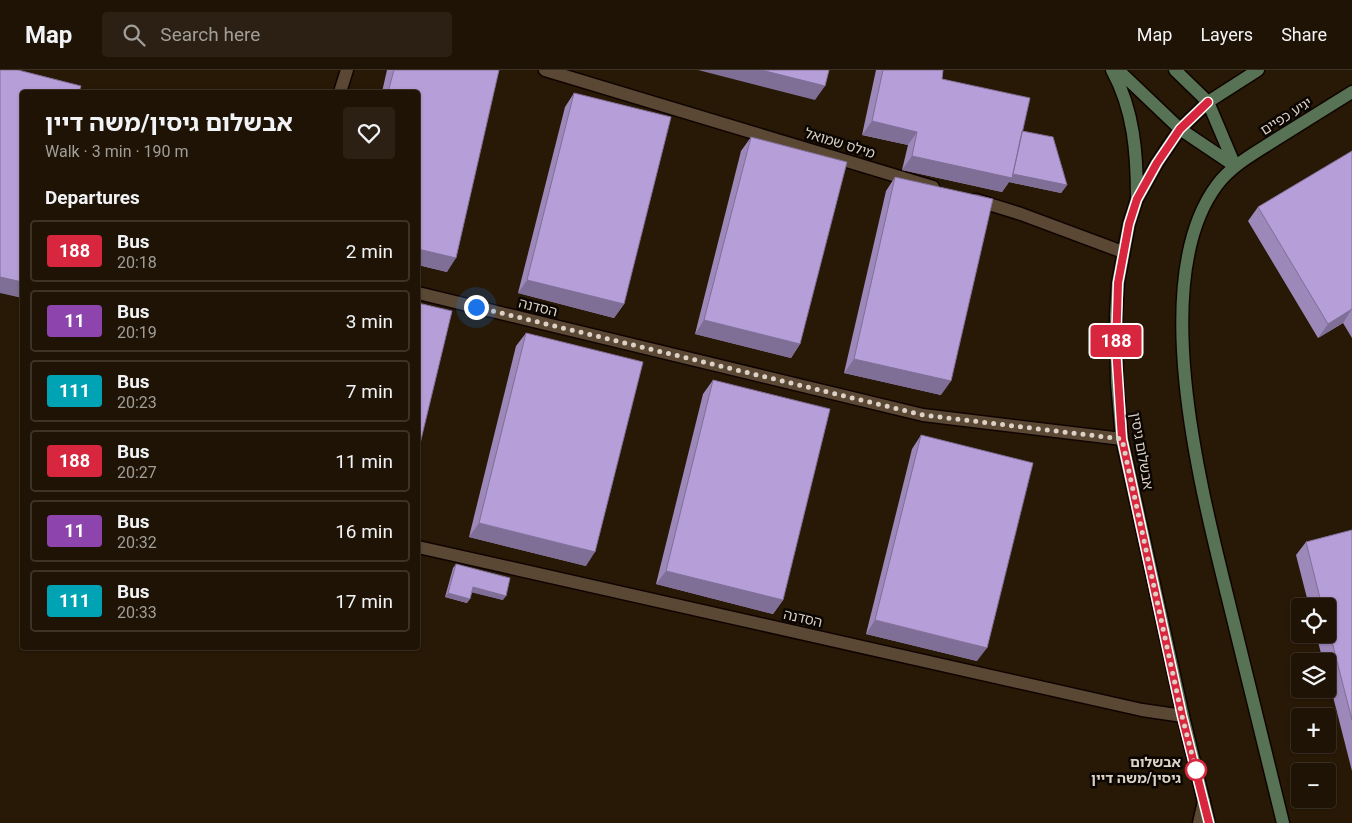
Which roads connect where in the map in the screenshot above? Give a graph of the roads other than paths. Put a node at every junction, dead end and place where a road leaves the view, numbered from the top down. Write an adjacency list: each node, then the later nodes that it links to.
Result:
1 (347, 70): 7 (street)
2 (545, 70): 12 (street, מילס שמואל)
3 (1112, 70): 14 (street)
4 (1118, 70): 10 (street)
5 (1174, 70): 9 (street)
6 (1258, 70): 9 (street)
7 (341, 90)
8 (1352, 92): 11 (street, יגיע כפיים)
9 (1208, 102): 10 (street, אבשלום גיסין); 11 (street)
10 (1180, 129): 11 (street); 14 (street, אבשלום גיסין)
11 (1235, 166): 23 (street)
12 (945, 191)
13 (964, 196): 15 (street)
14 (1137, 199): 15 (street, אבשלום גיסין)
15 (1123, 252): 17 (street, אבשלום גיסין)
16 (420, 293): 17 (street, הסדנה)
17 (1122, 439): 19 (street, אבשלום גיסין)
18 (420, 547): 19 (street, הסדנה)
19 (1182, 716): 20 (street, אבשלום גיסין)
20 (1204, 801): 21 (street); 22 (street, אבשלום גיסין)
21 (1199, 823)
22 (1209, 823)
23 (1283, 823)

